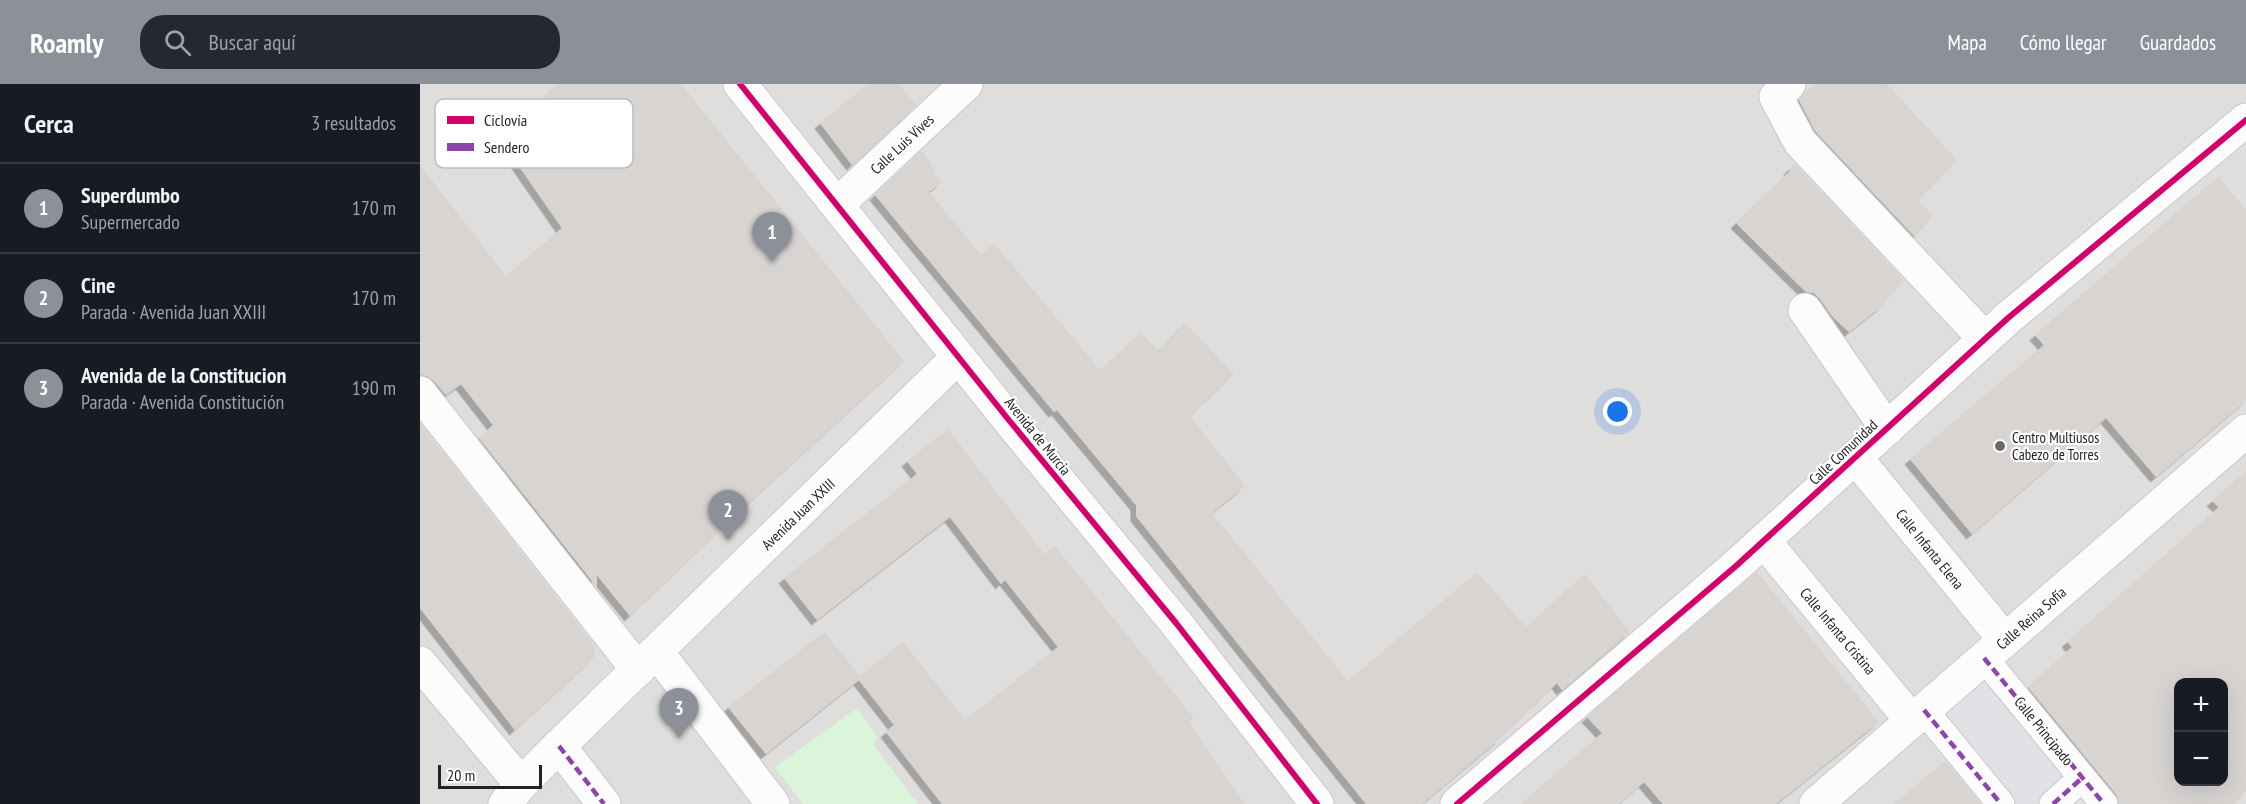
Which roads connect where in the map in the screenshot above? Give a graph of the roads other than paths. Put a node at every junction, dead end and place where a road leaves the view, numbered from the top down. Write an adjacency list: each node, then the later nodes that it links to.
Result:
1 (740, 84): 5 (street, Avenida de Murcia)
2 (966, 84): 5 (street, Calle Luis Vives)
3 (1789, 84): 7 (street)
4 (2239, 136): 7 (street, Calle Comunidad)
5 (838, 204): 8 (street, Avenida de Murcia)
6 (1805, 310): 10 (street)
7 (1985, 339): 10 (street, Calle Comunidad)
8 (958, 357): 15 (street, Avenida Juan XXIII); 23 (street, Avenida de Murcia)
9 (420, 393): 15 (street)
10 (1887, 429): 12 (street, Calle Comunidad)
11 (2246, 431): 14 (street, Calle Reina Sofía)
12 (1856, 458): 13 (street, Calle Comunidad); 14 (street, Calle Infanta Elena)
13 (1764, 541): 17 (street, Calle Infanta Cristina); 24 (street, Calle Comunidad)
14 (1973, 659): 17 (street, Calle Reina Sofía); 19 (street, Calle Principado)
15 (647, 661): 18 (street, Avenida Juan XXIII); 22 (street)
16 (420, 663): 20 (street)
17 (1918, 716): 25 (street, Calle Reina Sofía); 26 (street)
18 (559, 746): 20 (street, Avenida Juan XXIII); 21 (street)
19 (2082, 778): 27 (street); 28 (street, Calle Principado)
20 (513, 794)
21 (604, 804)
22 (773, 804)
23 (1317, 804)
24 (1457, 804)
25 (1816, 804)
26 (2001, 804)
27 (2053, 804)
28 (2104, 804)

